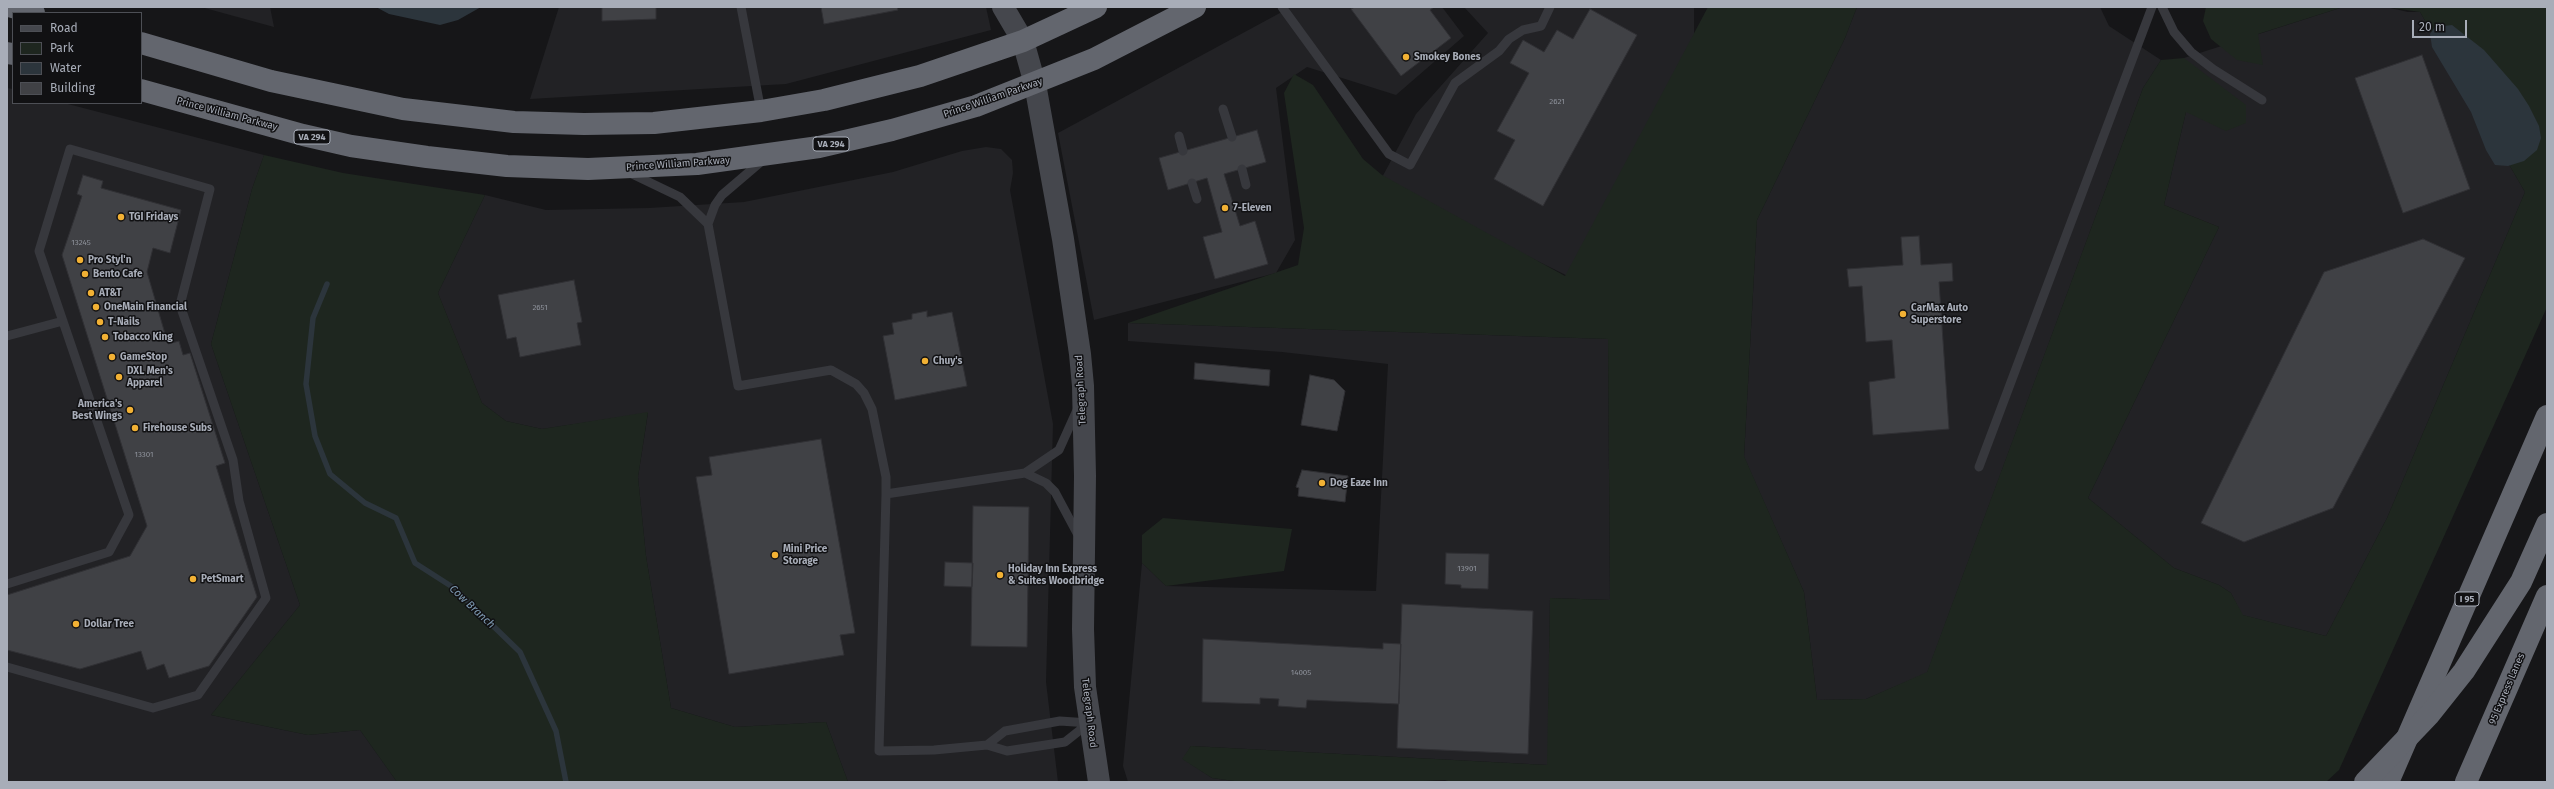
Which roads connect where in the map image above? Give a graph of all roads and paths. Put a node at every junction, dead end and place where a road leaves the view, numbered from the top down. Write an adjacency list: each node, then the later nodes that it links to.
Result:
1 (12, 7): 10 (highway)
2 (742, 7): 17 (lane)
3 (1003, 7): 11 (main road, Telegraph Road)
4 (1096, 7): 11 (highway)
5 (1195, 7): 13 (highway, Prince William Parkway / VA 294)
6 (1282, 7): 7 (lane)
7 (1550, 7)
8 (2152, 7): 32 (lane)
9 (2162, 7): 15 (lane)
10 (30, 12)
11 (1023, 41): 13 (main road, Telegraph Road); 17 (highway)
12 (142, 43): 17 (highway)
13 (1035, 84): 21 (highway, Prince William Parkway / VA 294); 30 (main road, Telegraph Road)
14 (142, 90): 22 (highway, Prince William Parkway / VA 294)
15 (2262, 100)
16 (1223, 109): 19 (lane)
17 (761, 111)
18 (1179, 136): 20 (lane)
19 (1232, 137)
20 (1183, 151)
21 (769, 155): 22 (highway, Prince William Parkway / VA 294); 27 (lane)
22 (620, 168): 27 (lane)
23 (1242, 169): 25 (lane)
24 (1192, 183): 26 (lane)
25 (1246, 185)
26 (1197, 199)
27 (708, 224): 34 (lane)
28 (63, 321): 29 (lane); 37 (lane); 39 (lane)
29 (7, 336)
30 (1083, 394): 33 (lane); 36 (main road, Telegraph Road)
31 (2547, 416): 44 (highway, I 95)
32 (1979, 467)
33 (1025, 473): 34 (lane); 36 (lane)
34 (886, 494): 41 (lane)
35 (2547, 524): 43 (highway, bridge)
36 (1083, 546): 40 (main road, Telegraph Road)
37 (7, 584)
38 (2547, 596): 45 (highway, 95 Express Lanes)
39 (7, 668)
40 (1089, 723): 41 (lane); 41 (lane); 42 (main road, Telegraph Road)
41 (987, 745)
42 (1099, 782)
43 (2366, 782)
44 (2388, 782)
45 (2466, 782)

